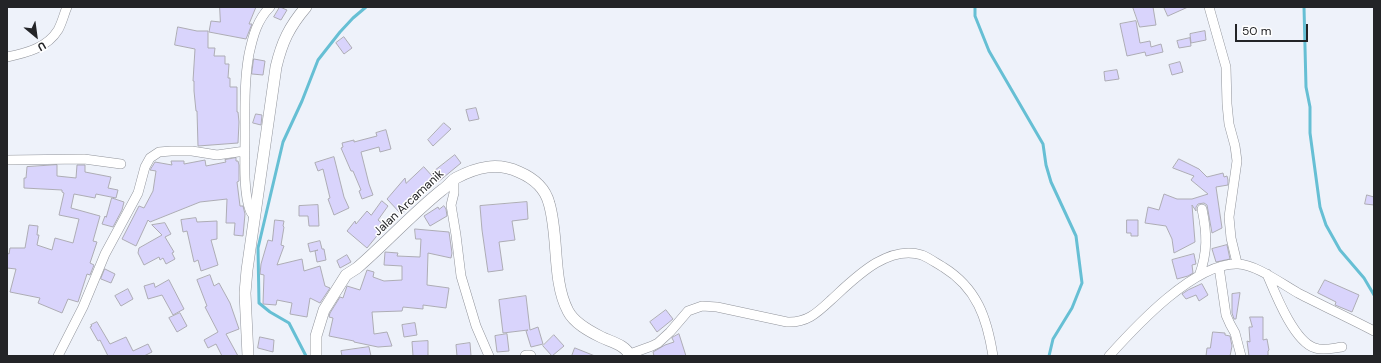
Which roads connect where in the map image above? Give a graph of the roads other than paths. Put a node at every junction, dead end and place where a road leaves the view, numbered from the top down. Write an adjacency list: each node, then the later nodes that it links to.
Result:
1 (67, 7): 5 (street)
2 (270, 7): 6 (street)
3 (306, 7): 11 (street)
4 (1208, 7): 12 (street)
5 (7, 57)
6 (245, 151): 11 (street); 19 (street)
7 (7, 160): 8 (street)
8 (121, 164)
9 (454, 179): 18 (street, Jalan Arcamanik); 21 (street, Jalan Arcamanik); 22 (street)
10 (1202, 209): 15 (street)
11 (256, 217): 20 (street)
12 (1237, 264): 13 (street); 14 (street)
13 (1219, 267): 15 (street); 27 (street)
14 (1267, 274): 16 (street); 17 (street)
15 (1199, 276): 26 (street)
16 (1374, 331)
17 (1342, 347)
18 (630, 355): 25 (street)
19 (58, 356)
20 (248, 356)
21 (316, 356)
22 (489, 356)
23 (526, 356): 24 (street)
24 (530, 356)
25 (993, 356)
26 (1110, 356)
27 (1241, 356)

